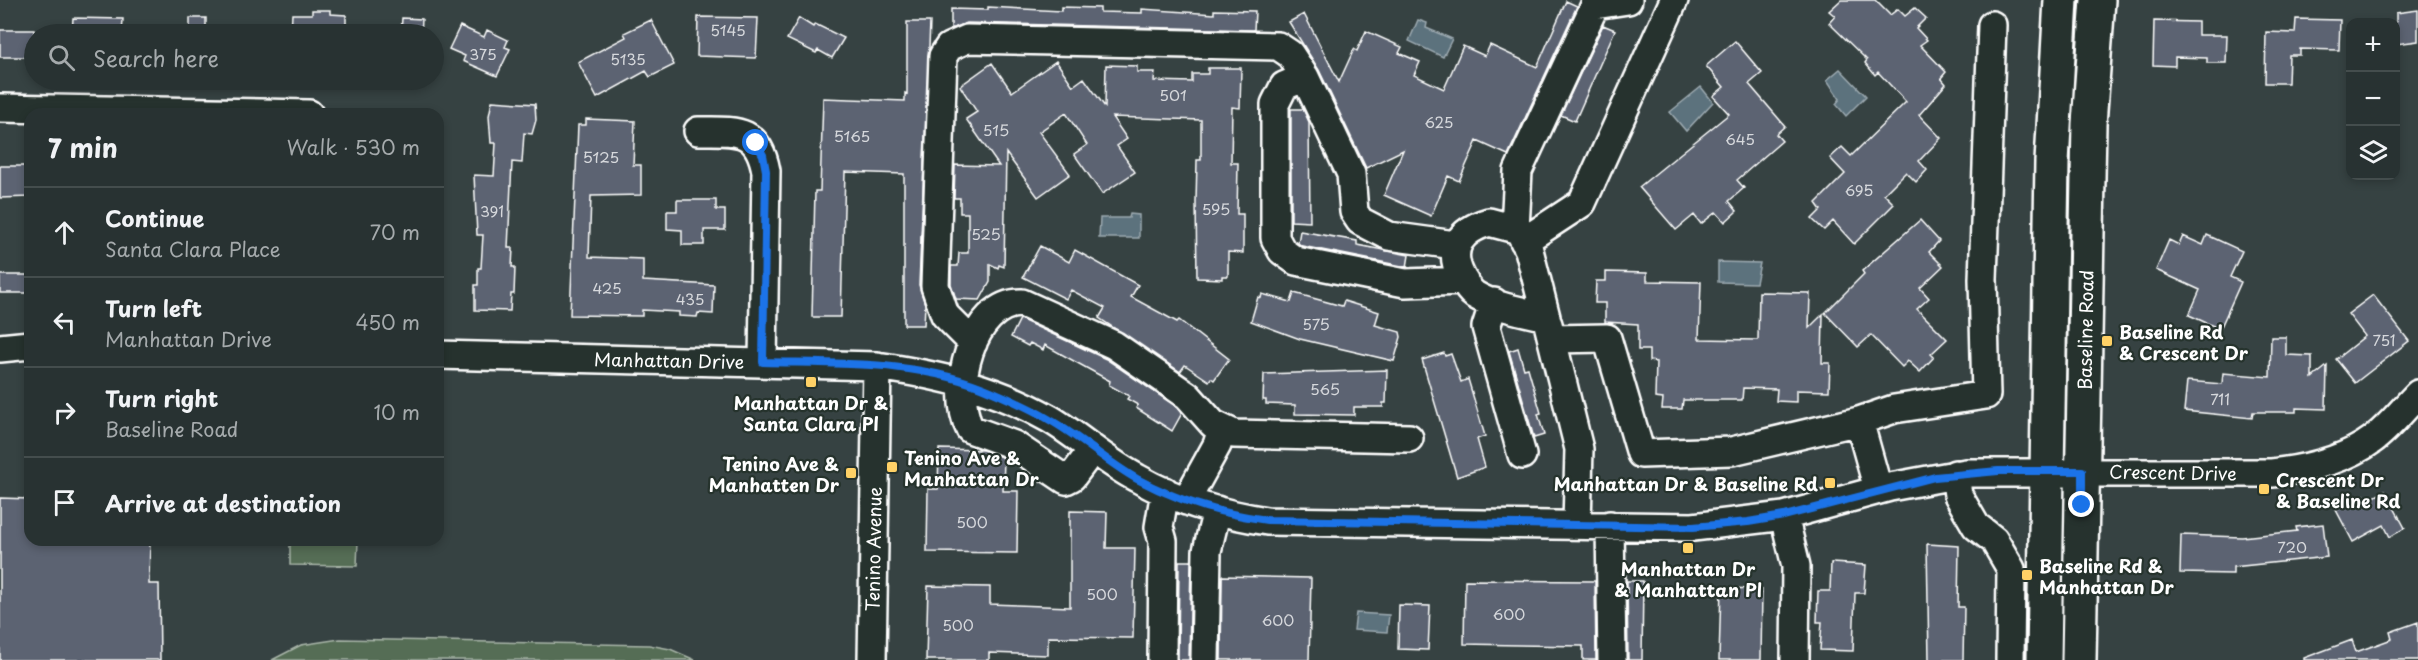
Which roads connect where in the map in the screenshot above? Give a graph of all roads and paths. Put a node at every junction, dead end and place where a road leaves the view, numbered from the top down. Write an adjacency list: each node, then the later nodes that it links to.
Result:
1 (1628, 0): 10 (street)
2 (1674, 0): 10 (street)
3 (2061, 0): 28 (main road, Baseline Road)
4 (2098, 0): 29 (main road, Baseline Road)
5 (1992, 25): 23 (street)
6 (1305, 77): 11 (street); 12 (street); 15 (street)
7 (0, 108): 8 (street)
8 (24, 108)
9 (698, 131): 19 (street)
10 (1520, 235): 11 (street); 14 (street)
11 (1455, 245): 12 (street)
12 (1464, 281): 13 (street)
13 (1494, 302): 14 (street); 27 (street)
14 (1549, 328): 23 (street); 35 (street)
15 (973, 344): 21 (street); 24 (street)
16 (24, 346): 17 (street)
17 (0, 348)
18 (444, 355): 19 (street, Manhattan Drive)
19 (763, 362): 20 (street, Manhattan Drive)
20 (877, 366): 21 (street, Manhattan Drive); 37 (street, Tenino Avenue)
21 (961, 382): 26 (street, Manhattan Drive); 26 (street)
22 (2418, 394): 29 (street, Crescent Drive)
23 (1859, 421): 31 (street)
24 (1222, 429): 25 (street); 32 (street)
25 (1409, 438)
26 (1093, 449): 32 (street, Manhattan Drive)
27 (1522, 455)
28 (2048, 471): 29 (street, Manhattan Drive); 30 (street, Manhattan Drive); 43 (main road, Baseline Road)
29 (2082, 471): 44 (main road, Baseline Road)
30 (1955, 474): 31 (street, Manhattan Drive); 42 (street)
31 (1878, 489): 34 (street, Manhattan Drive)
32 (1175, 496): 33 (street, Manhattan Drive); 38 (street)
33 (1217, 510): 35 (street, Manhattan Drive); 39 (street)
34 (1784, 516): 36 (street, Manhattan Drive); 41 (street)
35 (1577, 525): 36 (street, Manhattan Drive)
36 (1610, 525): 40 (street)
37 (872, 660)
38 (1162, 660)
39 (1205, 660)
40 (1612, 660)
41 (1796, 660)
42 (2010, 660)
43 (2044, 660)
44 (2079, 660)

